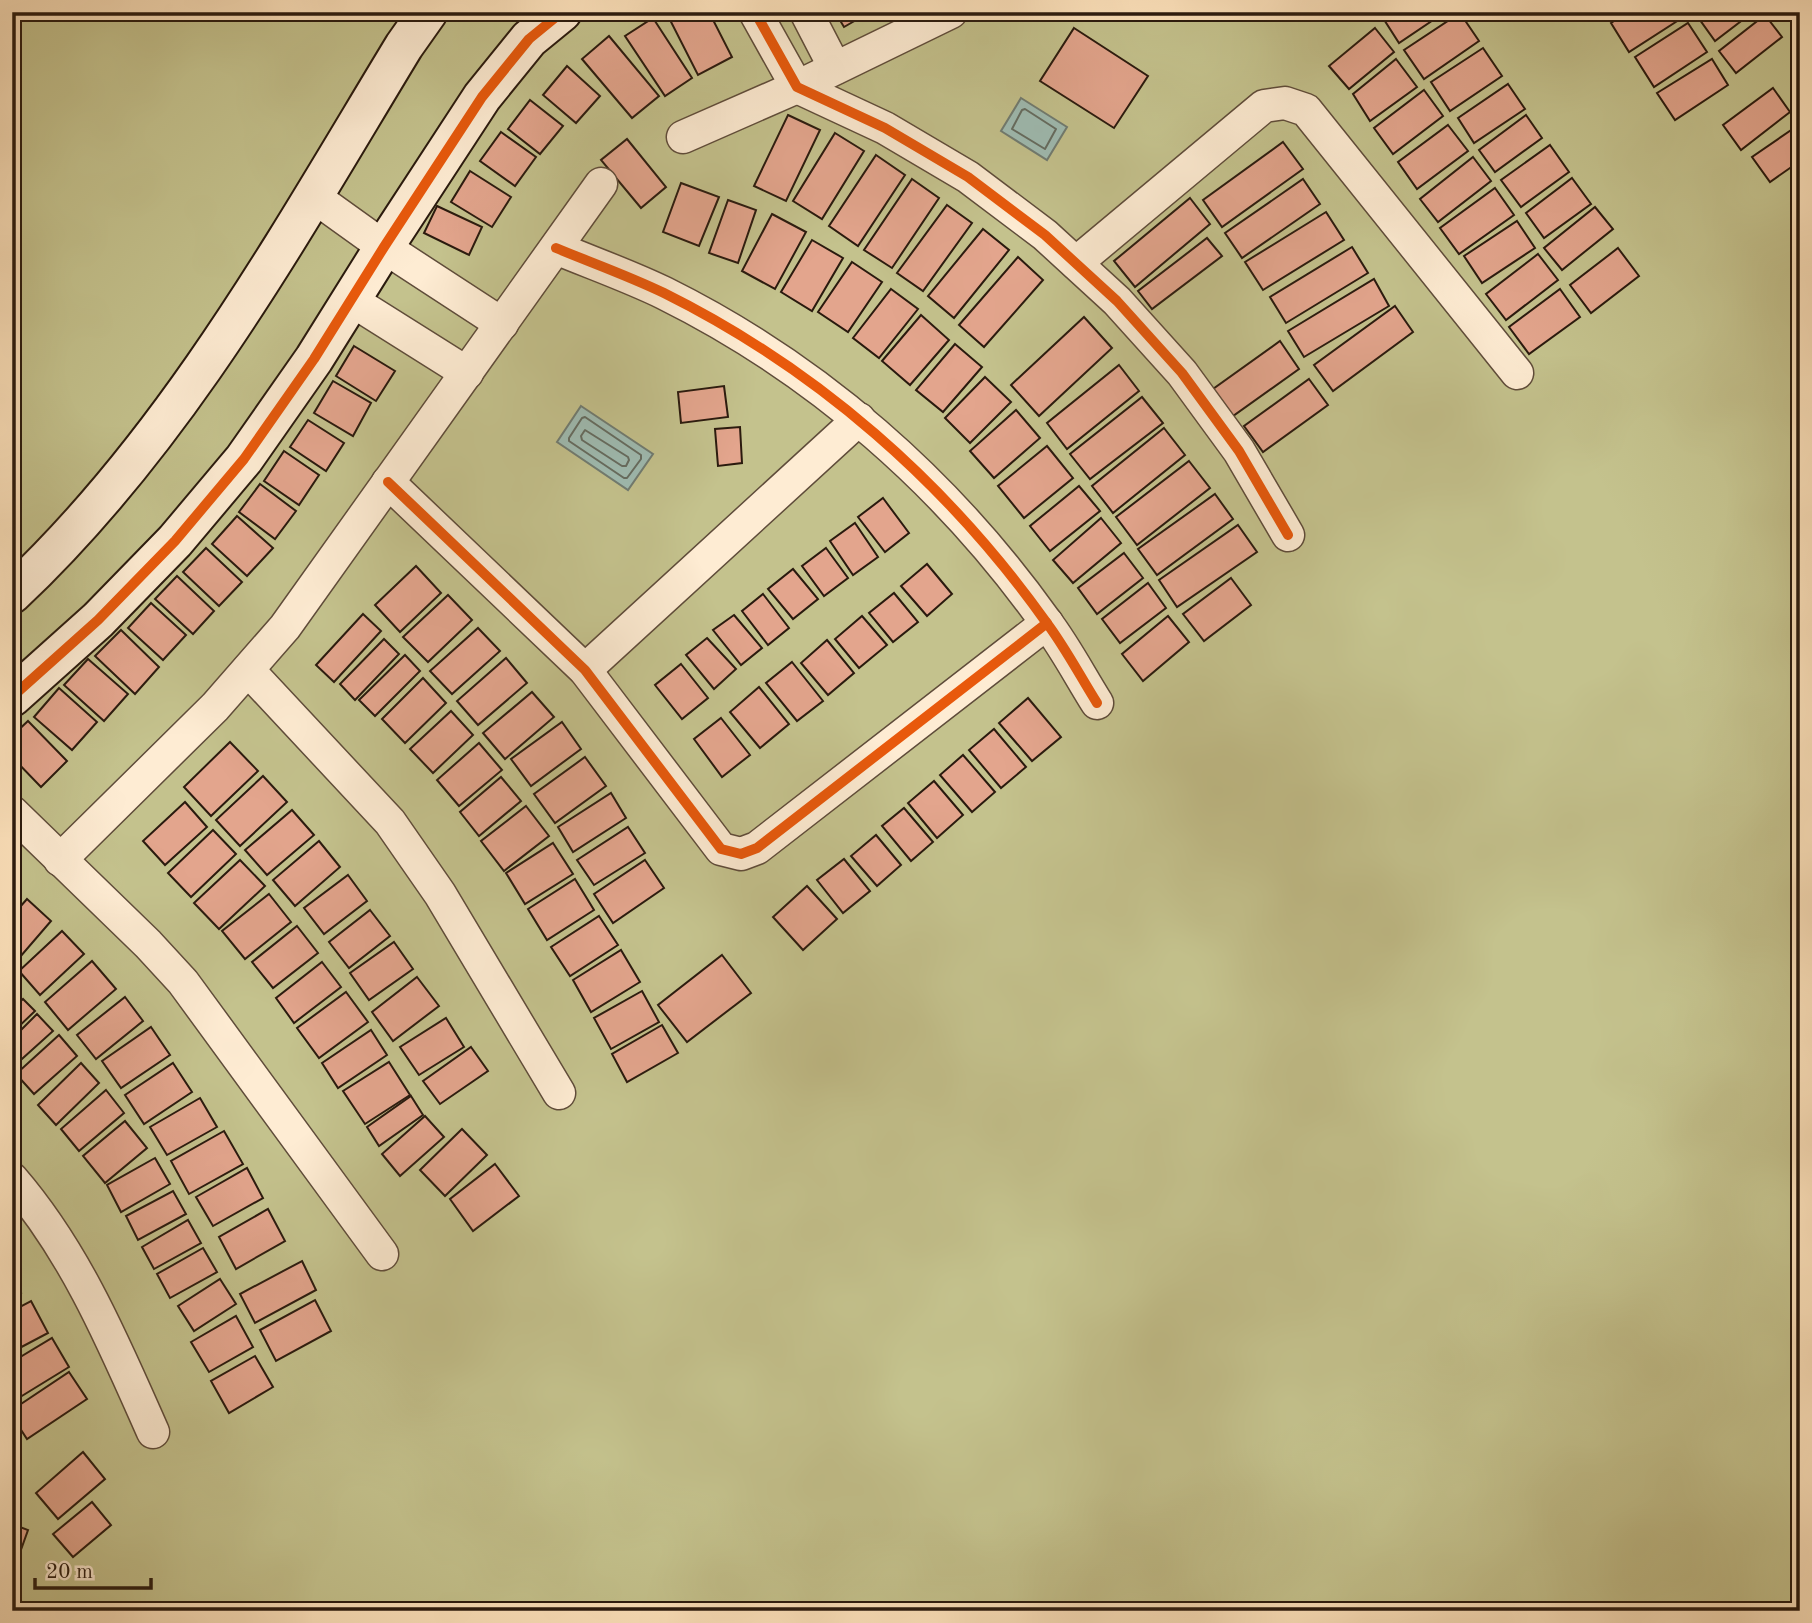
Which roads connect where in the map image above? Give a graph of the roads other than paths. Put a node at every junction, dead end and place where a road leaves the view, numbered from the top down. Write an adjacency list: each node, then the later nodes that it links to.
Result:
1 (428, 12): 10 (street)
2 (562, 12): 11 (street)
3 (755, 12): 7 (street)
4 (806, 12): 6 (street)
5 (951, 12): 6 (street)
6 (835, 68): 7 (street)
7 (797, 87): 8 (street); 13 (street)
8 (683, 136)
9 (601, 184): 12 (street)
10 (313, 196): 11 (street); 21 (street)
11 (384, 247): 14 (street); 15 (street)
12 (556, 248): 15 (street); 18 (street)
13 (1076, 263): 17 (street); 20 (street)
14 (351, 300): 16 (street); 25 (street)
15 (502, 324): 16 (street)
16 (467, 373): 19 (street)
17 (1517, 373)
18 (859, 419): 22 (street); 24 (street)
19 (388, 482): 23 (street); 24 (street)
20 (1288, 535)
21 (12, 594)
22 (1047, 623): 24 (street); 26 (street)
23 (248, 670): 28 (street); 29 (street)
24 (585, 670)
25 (12, 697)
26 (1097, 703)
27 (12, 812): 28 (street)
28 (60, 860): 31 (street)
29 (559, 1093)
30 (12, 1179): 32 (street)
31 (382, 1254)
32 (153, 1432)

